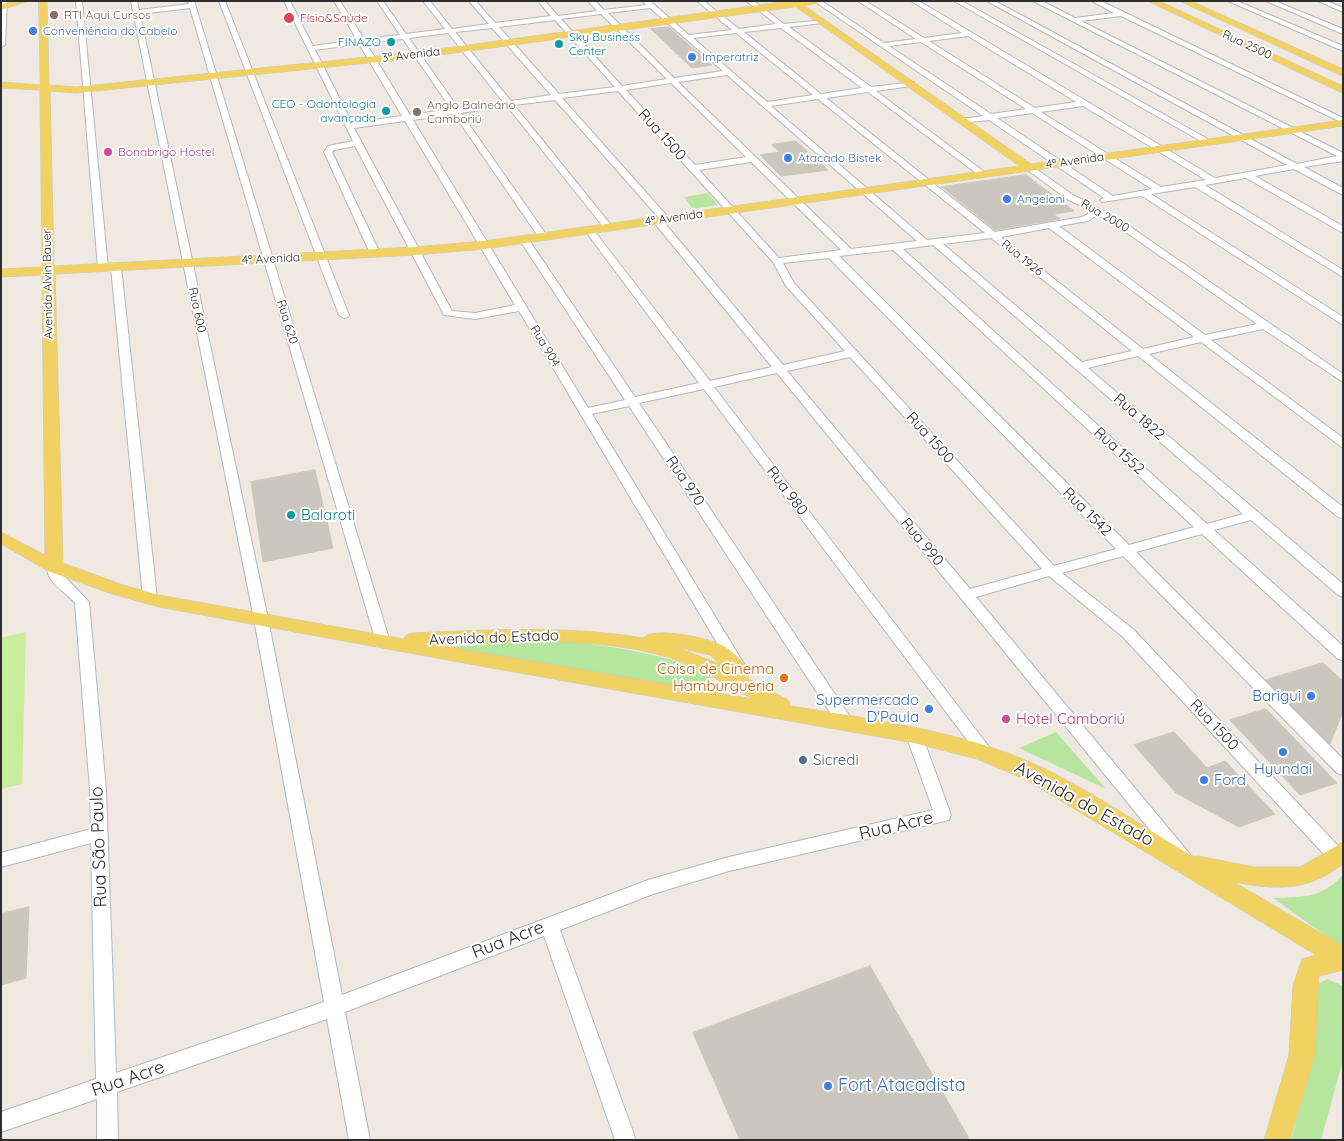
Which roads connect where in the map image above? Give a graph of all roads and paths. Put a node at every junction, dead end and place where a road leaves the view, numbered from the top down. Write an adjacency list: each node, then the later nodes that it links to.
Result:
1 (24, 1): 30 (main road)
2 (43, 1): 71 (main road, Avenida Alvin Bauer)
3 (79, 1): 72 (street)
4 (134, 1): 33 (street, Rua 600)
5 (222, 1): 64 (street)
6 (287, 1): 56 (street)
7 (337, 1): 52 (street, Rua 904)
8 (380, 1): 49 (street)
9 (426, 1): 44 (street)
10 (472, 1): 41 (street, Rua 990)
11 (540, 1): 37 (street, Rua 1500)
12 (590, 1): 34 (street)
13 (700, 1): 36 (street, Rua 1926)
14 (749, 1): 31 (street)
15 (818, 1): 27 (main road, 3ª Avenida); 55 (street)
16 (861, 1): 51 (street)
17 (914, 1): 48 (street)
18 (957, 1): 89 (street)
19 (990, 1): 88 (street)
20 (1036, 1): 38 (street)
21 (1095, 1): 35 (street)
22 (1152, 1): 74 (main road, Rua 2500)
23 (1184, 1): 63 (main road)
24 (1232, 1): 58 (street)
25 (1269, 1): 46 (street)
26 (1321, 1): 32 (street)
27 (795, 3): 31 (main road, 3ª Avenida); 40 (main road, Rua 2000)
28 (191, 4): 33 (street); 65 (street, Rua 620)
29 (649, 4): 34 (street); 39 (street, Rua 1822)
30 (3, 5): 54 (street)
31 (760, 9): 36 (main road, 3ª Avenida); 42 (street)
32 (1343, 10)
33 (136, 12): 67 (street, Rua 600)
34 (602, 12): 37 (street); 43 (street)
35 (1121, 14): 38 (street); 85 (street)
36 (717, 15): 39 (main road, 3ª Avenida); 45 (street, Rua 1926)
37 (556, 18): 41 (street); 47 (street, Rua 1500)
38 (1074, 20): 87 (street)
39 (669, 21): 43 (main road, 3ª Avenida); 50 (street, Rua 1822)
40 (822, 21): 42 (street); 68 (main road, Rua 2000)
41 (494, 26): 44 (street); 53 (street, Rua 990)
42 (782, 26): 45 (street); 73 (street)
43 (618, 28): 47 (main road, 3ª Avenida); 66 (street)
44 (450, 31): 49 (street); 57 (street)
45 (738, 31): 50 (street); 76 (street, Rua 1926)
46 (1343, 32)
47 (570, 34): 53 (main road, 3ª Avenida); 70 (street, Rua 1500)
48 (968, 34): 51 (street); 78 (street)
49 (404, 37): 52 (street); 59 (street)
50 (688, 37): 62 (street, Rua 1822)
51 (922, 40): 55 (street); 80 (street)
52 (361, 42): 56 (street); 60 (street, Rua 904)
53 (508, 42): 57 (main road, 3ª Avenida); 75 (street, Rua 990)
54 (1, 45)
55 (883, 45): 82 (street)
56 (310, 48): 61 (street)
57 (464, 48): 59 (main road, 3ª Avenida); 77 (street)
58 (1343, 49)
59 (417, 55): 60 (main road, 3ª Avenida); 81 (street)
60 (372, 60): 61 (main road, 3ª Avenida); 83 (street, Rua 904)
61 (318, 66): 64 (main road, 3ª Avenida); 86 (street)
62 (728, 72): 66 (street); 79 (street, Rua 1822)
63 (1343, 73)
64 (250, 74): 65 (main road, 3ª Avenida); 128 (street)
65 (214, 78): 67 (main road, 3ª Avenida); 129 (street, Rua 620)
66 (672, 80): 70 (street); 94 (street)
67 (151, 84): 72 (main road, 3ª Avenida); 131 (street, Rua 600)
68 (911, 84): 73 (street); 84 (main road, Rua 2000)
69 (1, 85): 71 (main road, 3ª Avenida)
70 (620, 88): 75 (street); 97 (street, Rua 1500)
71 (44, 89): 72 (main road, 3ª Avenida); 133 (main road, Avenida Alvin Bauer)
72 (87, 89): 132 (street)
73 (869, 90): 76 (street); 99 (street)
74 (1343, 90)
75 (557, 97): 77 (street); 113 (street, Rua 990)
76 (820, 97): 79 (street); 102 (street, Rua 1926)
77 (508, 103): 81 (street); 115 (street)
78 (1084, 103): 80 (street); 91 (street)
79 (766, 104): 105 (street, Rua 1822)
80 (1033, 110): 82 (street); 92 (street)
81 (456, 111): 83 (street); 119 (street)
82 (990, 117): 84 (street); 95 (street)
83 (407, 118): 86 (street); 122 (street, Rua 904)
84 (964, 121): 98 (main road, Rua 2000)
85 (1343, 122): 87 (main road, 4ª Avenida)
86 (349, 126): 90 (street)
87 (1291, 130): 88 (main road, 4ª Avenida); 93 (street)
88 (1242, 137): 89 (main road, 4ª Avenida); 96 (street)
89 (1209, 142): 91 (main road, 4ª Avenida)
90 (358, 143): 124 (street); 126 (street)
91 (1161, 149): 92 (main road, 4ª Avenida); 101 (street)
92 (1106, 157): 95 (main road, 4ª Avenida); 104 (street)
93 (1343, 157): 96 (street)
94 (753, 159): 97 (street); 109 (street)
95 (1059, 163): 98 (main road, 4ª Avenida); 108 (street)
96 (1296, 166): 100 (street); 106 (street)
97 (692, 168): 112 (street, Rua 1500)
98 (1030, 168): 99 (main road, 4ª Avenida); 110 (street, Rua 2000)
99 (983, 174): 102 (main road, 4ª Avenida)
100 (1248, 175): 101 (street); 117 (street)
101 (1214, 181): 103 (street)
102 (927, 182): 105 (main road, 4ª Avenida); 118 (street, Rua 1926)
103 (1196, 184): 104 (street); 135 (street)
104 (1159, 190): 107 (street)
105 (866, 191): 109 (main road, 4ª Avenida); 121 (street, Rua 1822)
106 (1343, 192)
107 (1143, 193): 108 (street); 138 (street)
108 (1112, 199): 110 (street)
109 (795, 201): 112 (main road, 4ª Avenida); 125 (street)
110 (1083, 204): 111 (street, Rua 2000)
111 (1094, 209): 114 (street); 139 (street, Rua 2000)
112 (731, 210): 113 (main road, 4ª Avenida); 130 (street, Rua 1500)
113 (661, 220): 115 (main road, 4ª Avenida); 144 (street, Rua 990)
114 (1051, 225): 118 (street); 140 (street)
115 (608, 227): 116 (main road, 4ª Avenida)
116 (589, 230): 119 (main road, 4ª Avenida); 146 (street, Rua 980)
117 (1343, 230)
118 (994, 235): 121 (street); 141 (street, Rua 1926)
119 (543, 237): 120 (main road, 4ª Avenida)
120 (524, 239): 122 (main road, 4ª Avenida); 147 (street, Rua 970)
121 (930, 243): 123 (street); 143 (street, Rua 1822)
122 (484, 245): 124 (main road, 4ª Avenida); 136 (street, Rua 904)
123 (895, 247): 125 (street); 152 (street, Rua 1552)
124 (415, 251): 126 (main road, 4ª Avenida); 136 (street)
125 (848, 252): 127 (street)
126 (375, 253): 128 (main road, 4ª Avenida)
127 (831, 254): 130 (street); 154 (street, Rua 1542)
128 (321, 256): 129 (main road, 4ª Avenida); 137 (street)
129 (268, 259): 131 (main road, 4ª Avenida); 162 (street, Rua 620)
130 (777, 260): 142 (street, Rua 1500)
131 (188, 263): 132 (main road, 4ª Avenida); 160 (street, Rua 600)
132 (109, 267): 133 (main road, 4ª Avenida); 159 (street)
133 (48, 271): 134 (main road, 4ª Avenida); 155 (main road, Avenida Alvin Bauer)
134 (1, 273)
135 (1343, 274)
136 (522, 307): 148 (street, Rua 904)
137 (344, 315)
138 (1343, 322)
139 (1265, 325): 140 (street); 145 (street, Rua 2000)
140 (1202, 339): 141 (street); 149 (street)
141 (1141, 352): 143 (street); 150 (street, Rua 1926)
142 (853, 353): 144 (street); 156 (street, Rua 1500)
143 (1080, 366): 151 (street, Rua 1822)
144 (779, 369): 146 (street); 158 (street, Rua 990)
145 (1343, 379)
146 (706, 385): 147 (street); 169 (street, Rua 980)
147 (632, 401): 148 (street); 167 (street, Rua 970)
148 (584, 412): 164 (street, Rua 904)
149 (1343, 444)
150 (1343, 514)
151 (1253, 515): 152 (street); 157 (street, Rua 1822)
152 (1204, 528): 154 (street); 163 (street, Rua 1552)
153 (1, 537): 155 (main road, Avenida do Estado)
154 (1126, 550): 156 (street); 170 (street, Rua 1542)
155 (54, 567): 159 (main road, Avenida do Estado); 171 (street, Rua São Paulo)
156 (1051, 571): 158 (street); 172 (street, Rua 1500)
157 (1343, 592)
158 (966, 595): 174 (street, Rua 990)
159 (150, 598): 160 (main road, Avenida do Estado)
160 (261, 619): 162 (main road, Avenida do Estado); 177 (street, Rua 600)
161 (606, 640): 162 (main road, Avenida do Estado); 164 (main road); 165 (main road, Avenida do Estado)
162 (383, 642): 166 (main road, Avenida do Estado)
163 (1343, 655)
164 (742, 673): 165 (street, Rua 904)
165 (753, 691): 166 (main road, Avenida do Estado)
166 (799, 714): 167 (main road, Avenida do Estado)
167 (846, 722): 168 (main road, Avenida do Estado)
168 (914, 735): 169 (main road, Avenida do Estado); 175 (street, Rua Acre)
169 (985, 752): 174 (main road, Avenida do Estado)
170 (1343, 769)
171 (100, 834): 173 (street); 178 (street, Rua São Paulo)
172 (1340, 854): 174 (main road)
173 (1, 860)
174 (1187, 863): 176 (main road, Avenida do Estado)
175 (548, 924): 177 (street, Rua Acre); 182 (street)
176 (1343, 959): 183 (main road)
177 (335, 1007): 178 (street, Rua Acre); 181 (street, Rua 600)
178 (107, 1087): 179 (street, Rua Acre); 180 (street, Rua São Paulo)
179 (1, 1122)
180 (108, 1140)
181 (360, 1140)
182 (626, 1140)
183 (1278, 1140)

